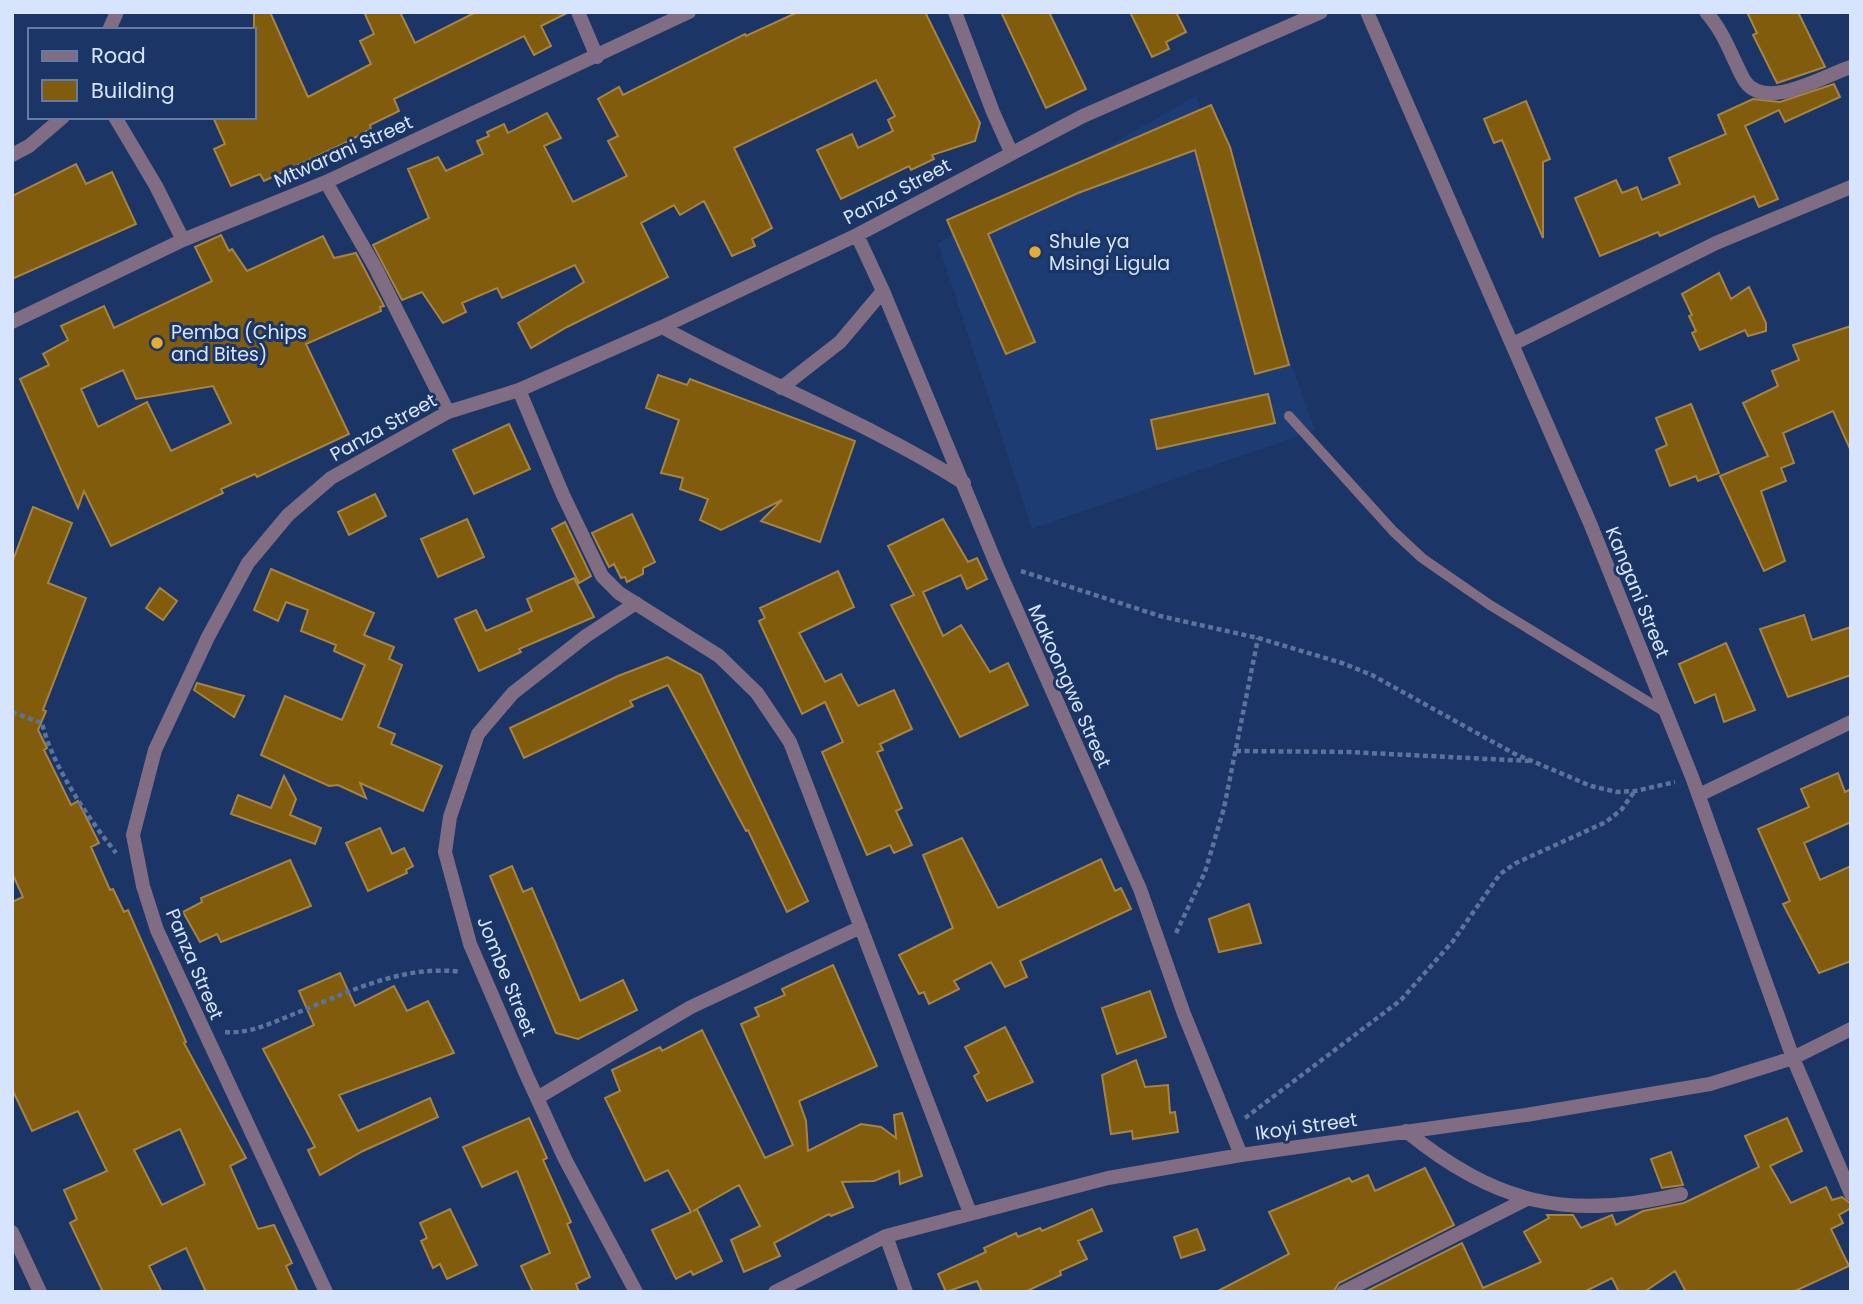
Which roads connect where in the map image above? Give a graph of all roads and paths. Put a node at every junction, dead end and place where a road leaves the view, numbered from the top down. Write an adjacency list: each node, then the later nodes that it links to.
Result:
1 (117, 12): 8 (street)
2 (578, 12): 9 (street)
3 (689, 12): 9 (street, Mtwarani Street)
4 (955, 12): 13 (street)
5 (1321, 12): 13 (street, Panza Street)
6 (1367, 12): 22 (street, Kangani Street)
7 (1706, 12): 10 (street)
8 (110, 28)
9 (597, 57): 15 (street, Mtwarani Street)
10 (1851, 67)
11 (60, 119): 14 (street)
12 (117, 119): 18 (street)
13 (1011, 152): 17 (street, Panza Street)
14 (12, 155)
15 (326, 182): 18 (street, Mtwarani Street); 25 (street)
16 (1851, 187): 22 (street)
17 (856, 235): 19 (street, Makoongwe Street); 21 (street, Panza Street)
18 (183, 240): 20 (street, Mtwarani Street)
19 (883, 291): 23 (street); 27 (street, Makoongwe Street)
20 (12, 322)
21 (662, 327): 23 (street); 24 (street, Panza Street)
22 (1513, 344): 32 (street, Kangani Street)
23 (781, 388): 27 (street)
24 (519, 390): 25 (street, Panza Street); 29 (street)
25 (448, 412): 43 (street, Panza Street)
26 (1289, 416): 32 (lane)
27 (965, 484): 28 (street, Makoongwe Street)
28 (997, 566): 30 (path); 41 (street, Makoongwe Street)
29 (636, 603): 40 (street); 42 (street, Jombe Street)
30 (1258, 638): 34 (path); 35 (path)
31 (12, 712): 39 (path)
32 (1665, 712): 36 (street, Kangani Street)
33 (1851, 722): 38 (street)
34 (1236, 751): 35 (path); 41 (path)
35 (1533, 761): 37 (path)
36 (1692, 777): 37 (path); 38 (street, Kangani Street)
37 (1635, 792): 47 (path)
38 (1699, 795): 45 (street, Kangani Street)
39 (119, 857)
40 (861, 928): 46 (street); 53 (street)
41 (1164, 958): 47 (street, Makoongwe Street)
42 (483, 975): 43 (path); 46 (street, Jombe Street)
43 (202, 1029): 57 (street, Panza Street)
44 (1851, 1029): 45 (street, Ikoyi Street)
45 (1793, 1058): 48 (street, Ikoyi Street); 51 (street, Kangani Street)
46 (537, 1098): 58 (street, Jombe Street)
47 (1231, 1128): 49 (street, Makoongwe Street)
48 (1406, 1131): 49 (street, Ikoyi Street); 52 (street)
49 (1241, 1155): 53 (street, Ikoyi Street)
50 (1681, 1194): 52 (street)
51 (1851, 1194)
52 (1525, 1200): 61 (street)
53 (970, 1213): 55 (street, Ikoyi Street)
54 (12, 1232): 56 (street)
55 (886, 1237): 59 (street, Ikoyi Street); 60 (street)
56 (40, 1292)
57 (326, 1292)
58 (636, 1292)
59 (775, 1292)
60 (906, 1292)
61 (1343, 1292)

